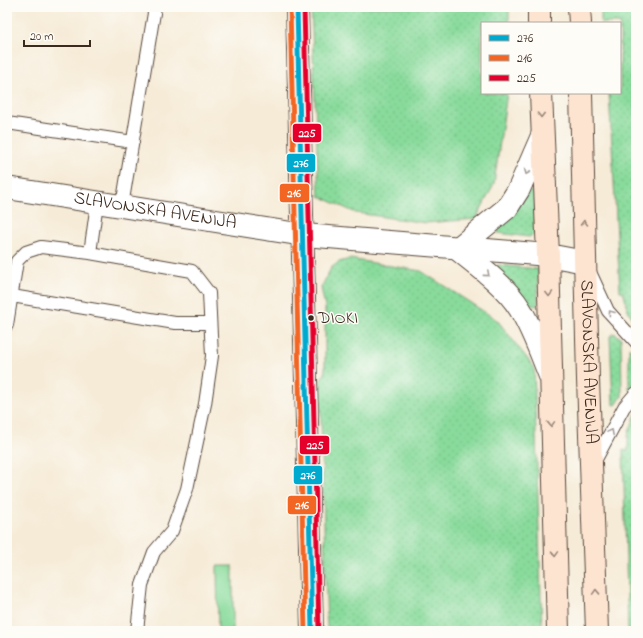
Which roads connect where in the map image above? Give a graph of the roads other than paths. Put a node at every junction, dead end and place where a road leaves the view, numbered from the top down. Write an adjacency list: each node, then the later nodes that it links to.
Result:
1 (155, 7): 11 (lane)
2 (297, 7): 15 (street)
3 (539, 7): 5 (main road)
4 (580, 7): 6 (main road)
5 (539, 22)
6 (580, 22)
7 (541, 94): 10 (main road, one-way to 10)
8 (581, 94): 19 (main road, SLAVONSKA AVENIJA, one-way to 8)
9 (7, 124): 11 (lane)
10 (542, 136): 16 (street, one-way to 16); 18 (main road)
11 (133, 142): 14 (lane)
12 (7, 188): 13 (street, SLAVONSKA AVENIJA)
13 (97, 203): 14 (street, SLAVONSKA AVENIJA); 17 (lane)
14 (122, 206): 15 (street, SLAVONSKA AVENIJA)
15 (304, 235): 16 (street, SLAVONSKA AVENIJA); 28 (street)
16 (457, 249): 18 (street, SLAVONSKA AVENIJA); 24 (street, one-way to 24)
17 (90, 253): 20 (lane); 21 (lane)
18 (548, 256): 19 (street, SLAVONSKA AVENIJA); 24 (main road, one-way to 24)
19 (585, 262): 23 (lane, one-way to 19); 26 (main road, SLAVONSKA AVENIJA)
20 (12, 296): 21 (lane); 22 (lane)
21 (210, 323): 27 (lane)
22 (7, 325)
23 (636, 342)
24 (550, 376): 29 (main road, one-way to 29)
25 (636, 393): 26 (lane, one-way to 25)
26 (592, 466): 30 (main road, SLAVONSKA AVENIJA, one-way to 26)
27 (137, 631)
28 (312, 631)
29 (558, 631)
30 (597, 631)

